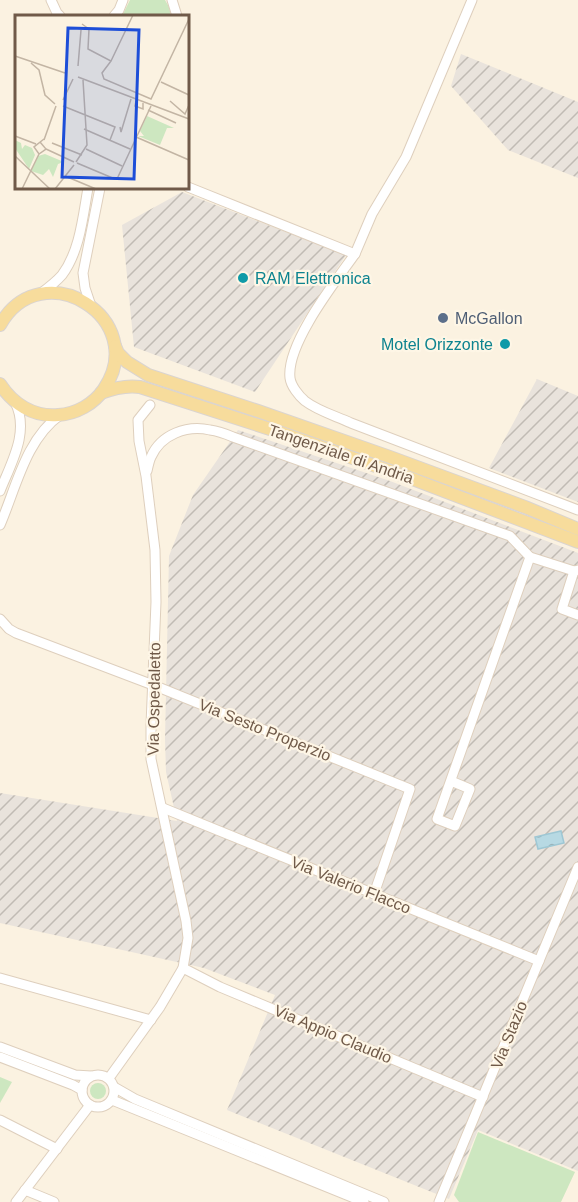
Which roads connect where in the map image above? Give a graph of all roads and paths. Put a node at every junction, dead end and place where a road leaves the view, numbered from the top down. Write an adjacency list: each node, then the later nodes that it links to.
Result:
1 (51, 0): 5 (street)
2 (123, 0): 6 (street)
3 (172, 0): 7 (street)
4 (472, 0): 11 (street)
5 (59, 15)
6 (115, 15)
7 (177, 15)
8 (189, 187): 11 (street)
9 (88, 189): 12 (street)
10 (100, 189): 13 (street)
11 (355, 254): 23 (street)
12 (40, 294): 13 (main road, Tangenziale di Andria); 14 (main road)
13 (91, 306): 15 (main road, Tangenziale di Andria)
14 (1, 321)
15 (115, 345): 17 (main road, Tangenziale di Andria); 25 (main road, Tangenziale di Andria)
16 (0, 384): 18 (main road, Tangenziale di Andria)
17 (101, 393): 20 (main road, Tangenziale di Andria); 26 (main road, Tangenziale di Andria)
18 (15, 402): 20 (main road, Tangenziale di Andria); 22 (street)
19 (150, 405): 21 (street, Via Ospedaletto)
20 (60, 415): 24 (street)
21 (146, 476): 27 (street); 33 (street, Via Ospedaletto)
22 (0, 491)
23 (578, 510)
24 (0, 525)
25 (578, 529)
26 (578, 542)
27 (530, 557): 28 (street); 34 (street)
28 (576, 571): 29 (street)
29 (578, 615)
30 (0, 619): 32 (street, Via Sesto Properzio)
31 (0, 633): 32 (street, Via Sesto Properzio)
32 (16, 633): 33 (street, Via Sesto Properzio)
33 (153, 684): 35 (street, Via Ospedaletto); 37 (street, Via Sesto Properzio)
34 (451, 781): 34 (street)
35 (163, 808): 37 (street, Via Valerio Flacco); 39 (street, Via Ospedaletto)
36 (578, 867): 38 (street, Via Stazio)
37 (374, 894): 38 (street, Via Valerio Flacco)
38 (539, 961): 48 (street, Via Stazio)
39 (183, 968): 41 (street, Via Ospedaletto); 48 (street, Via Appio Claudio)
40 (0, 978): 41 (street)
41 (151, 1020): 45 (street, Via Ospedaletto)
42 (0, 1047): 44 (street)
43 (0, 1057): 47 (street)
44 (91, 1077): 45 (street); 47 (street)
45 (108, 1078): 46 (street)
46 (114, 1087): 49 (street); 57 (street)
47 (82, 1090): 50 (street)
48 (483, 1097): 58 (street, Via Stazio)
49 (112, 1100): 50 (street); 56 (street)
50 (90, 1105): 52 (street)
51 (0, 1120): 52 (street)
52 (57, 1149): 53 (street)
53 (25, 1190): 54 (street); 55 (street)
54 (16, 1202)
55 (54, 1202)
56 (364, 1202)
57 (384, 1202)
58 (439, 1202)

